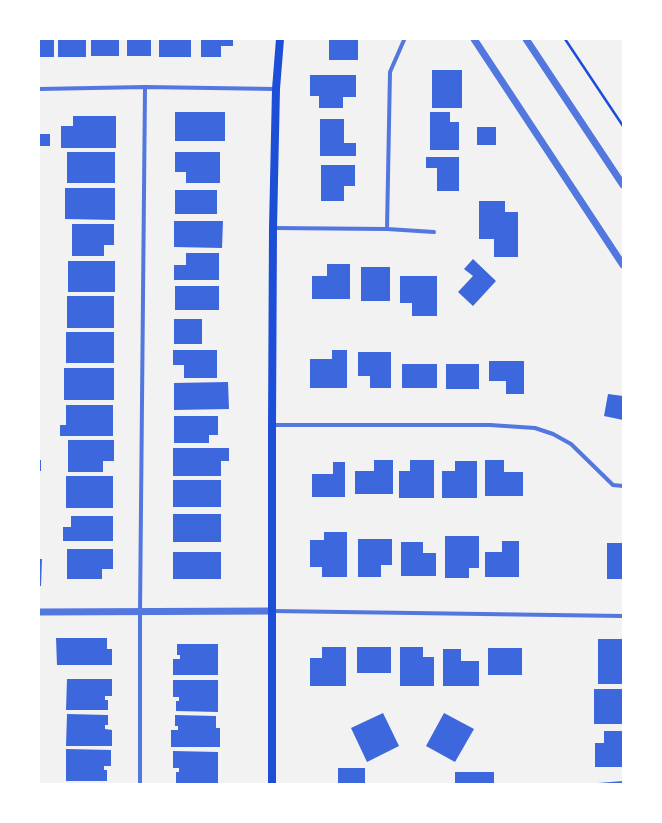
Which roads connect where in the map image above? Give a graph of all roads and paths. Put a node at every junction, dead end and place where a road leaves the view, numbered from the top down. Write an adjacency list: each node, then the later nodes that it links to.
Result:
1 (280, 39): 8 (main road)
2 (474, 39): 14 (street)
3 (526, 39): 10 (street)
4 (565, 39): 9 (path)
5 (404, 40): 12 (street)
6 (145, 87): 7 (street); 8 (street); 19 (street)
7 (39, 89)
8 (276, 89): 11 (main road)
9 (623, 126)
10 (623, 185)
11 (274, 228): 12 (street); 15 (main road)
12 (387, 229): 13 (street)
13 (434, 232)
14 (623, 265)
15 (272, 425): 16 (street); 17 (main road)
16 (623, 486)
17 (272, 611): 19 (street); 20 (street); 22 (main road)
18 (39, 612): 19 (street)
19 (140, 612): 21 (street)
20 (623, 616)
21 (140, 784)
22 (272, 784)

